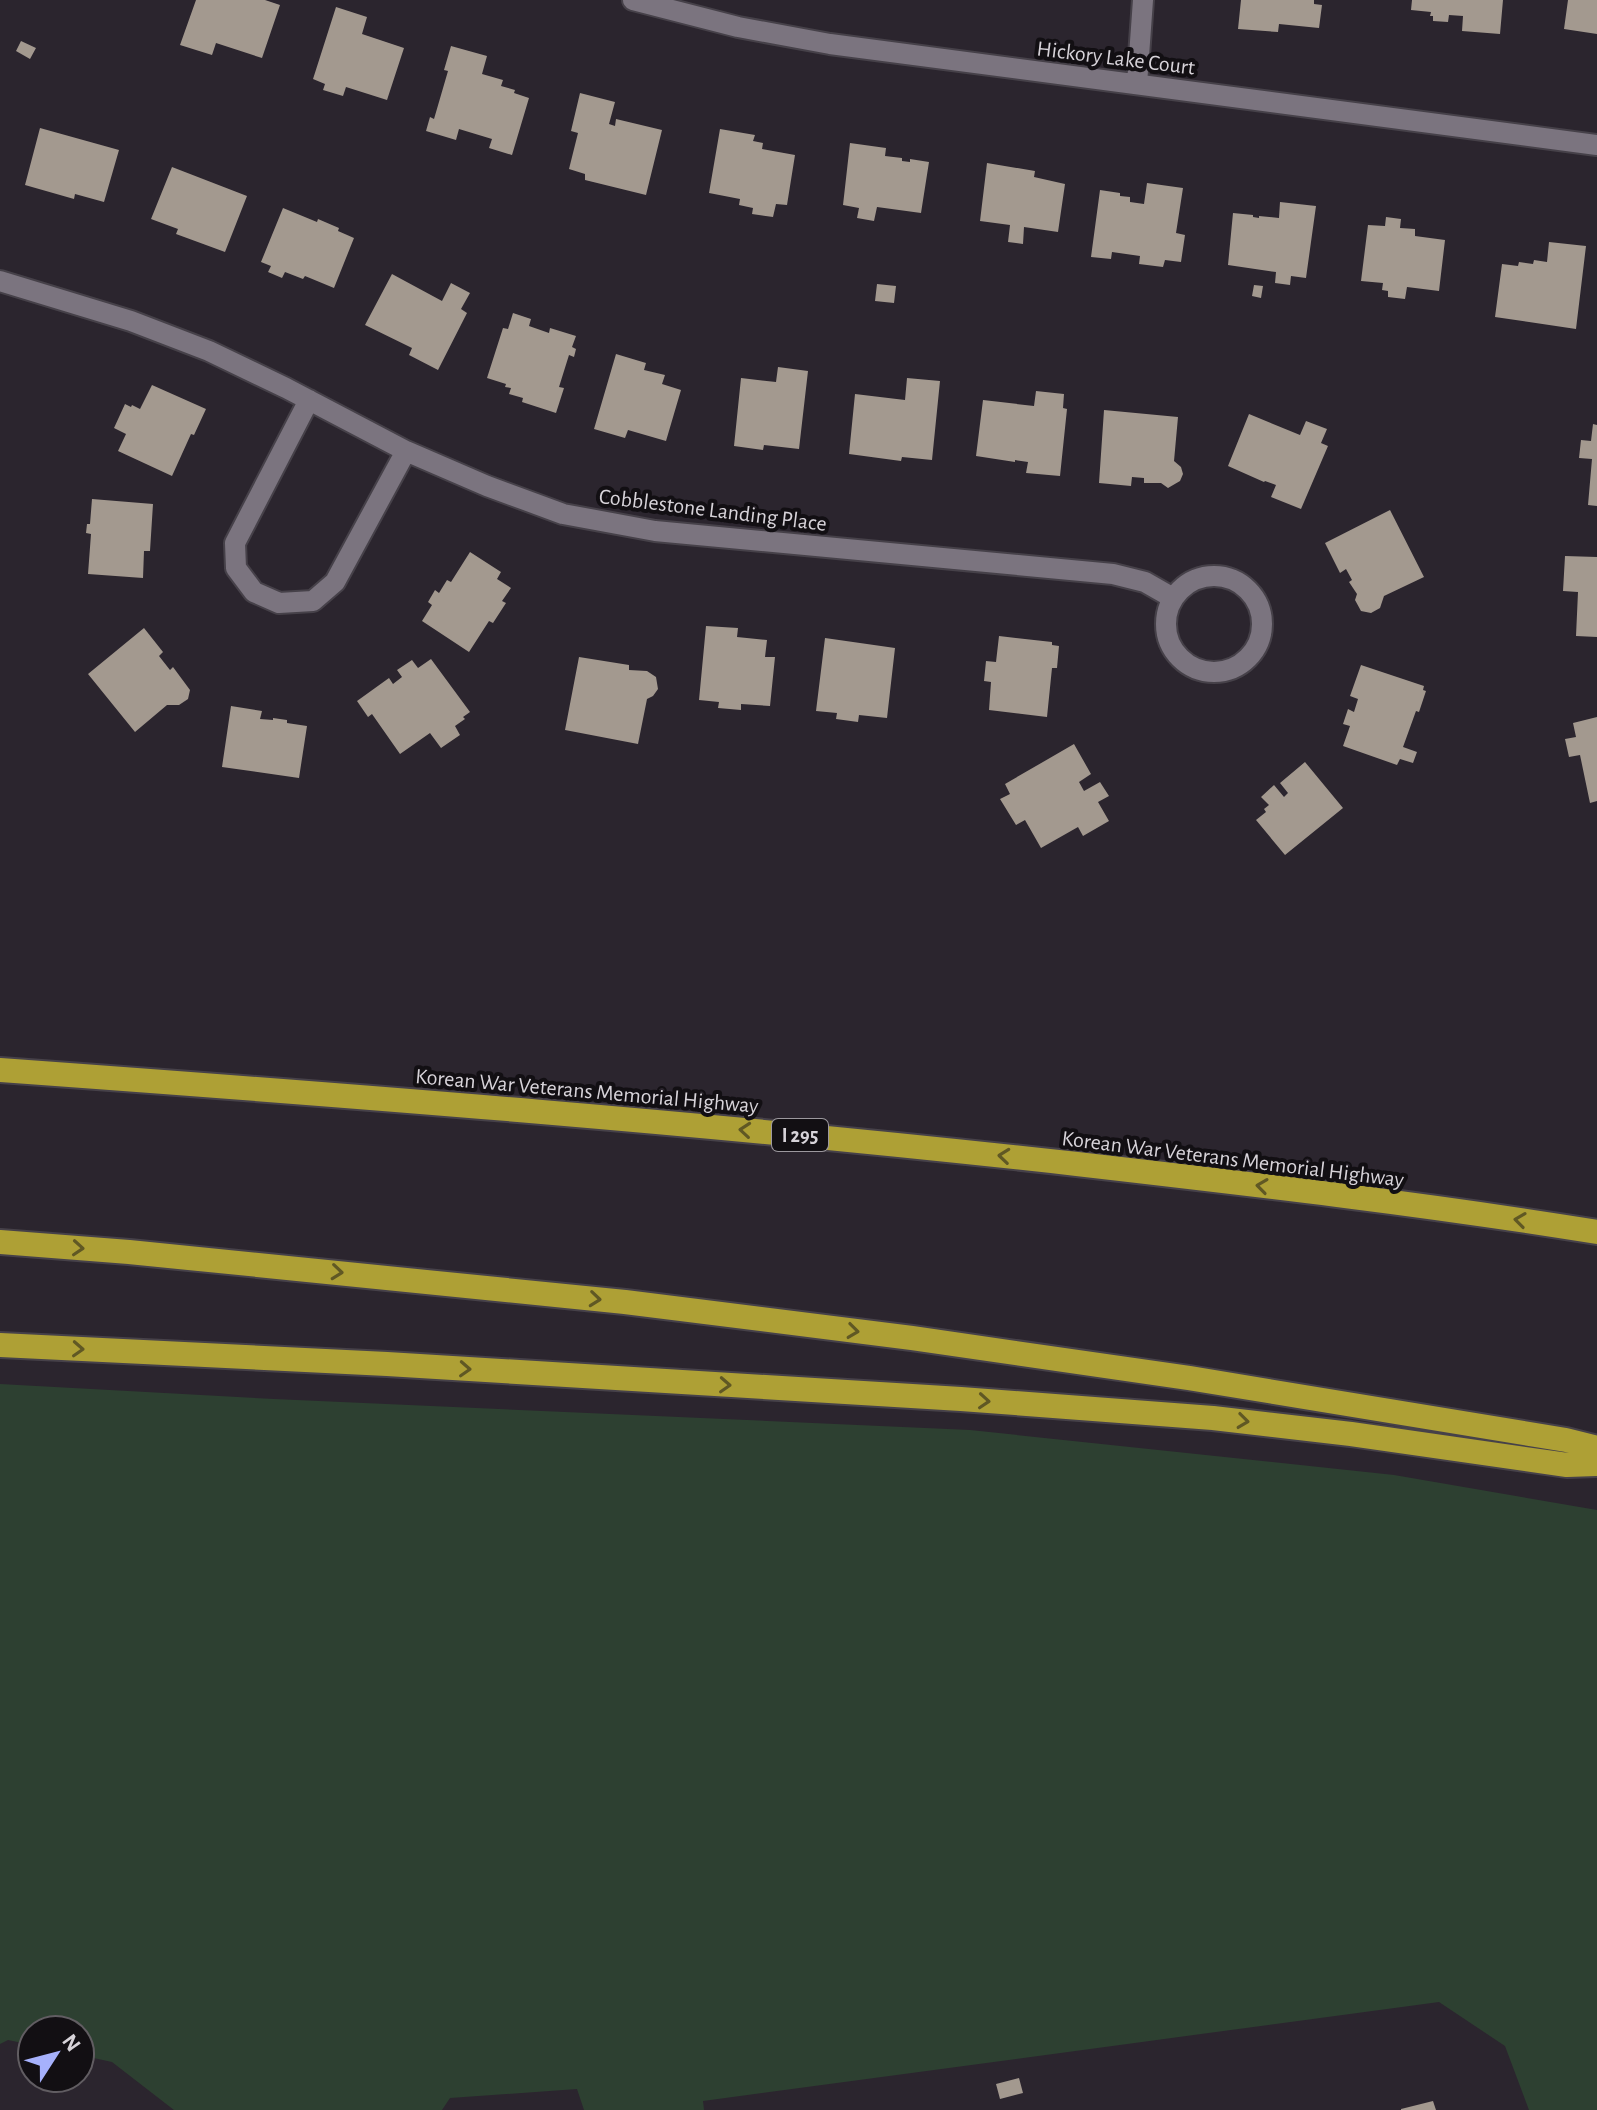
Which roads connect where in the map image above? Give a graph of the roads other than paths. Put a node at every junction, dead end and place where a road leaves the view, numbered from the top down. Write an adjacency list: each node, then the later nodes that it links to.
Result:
1 (633, 0): 3 (street, Hickory Lake Court)
2 (1143, 0): 3 (street)
3 (1137, 84): 4 (street, Hickory Lake Court)
4 (1597, 145)
5 (0, 281): 6 (street, Cobblestone Landing Place)
6 (309, 400): 7 (street, Cobblestone Landing Place); 7 (street)
7 (406, 451): 8 (street, Cobblestone Landing Place)
8 (1173, 598): 8 (street)
9 (0, 1070): 10 (highway, Korean War Veterans Memorial Highway / I 295, one-way to 9)
10 (1597, 1232)
11 (0, 1242): 13 (highway, one-way to 13)
12 (0, 1345): 14 (highway, one-way to 14)
13 (1597, 1448)
14 (1597, 1464)

